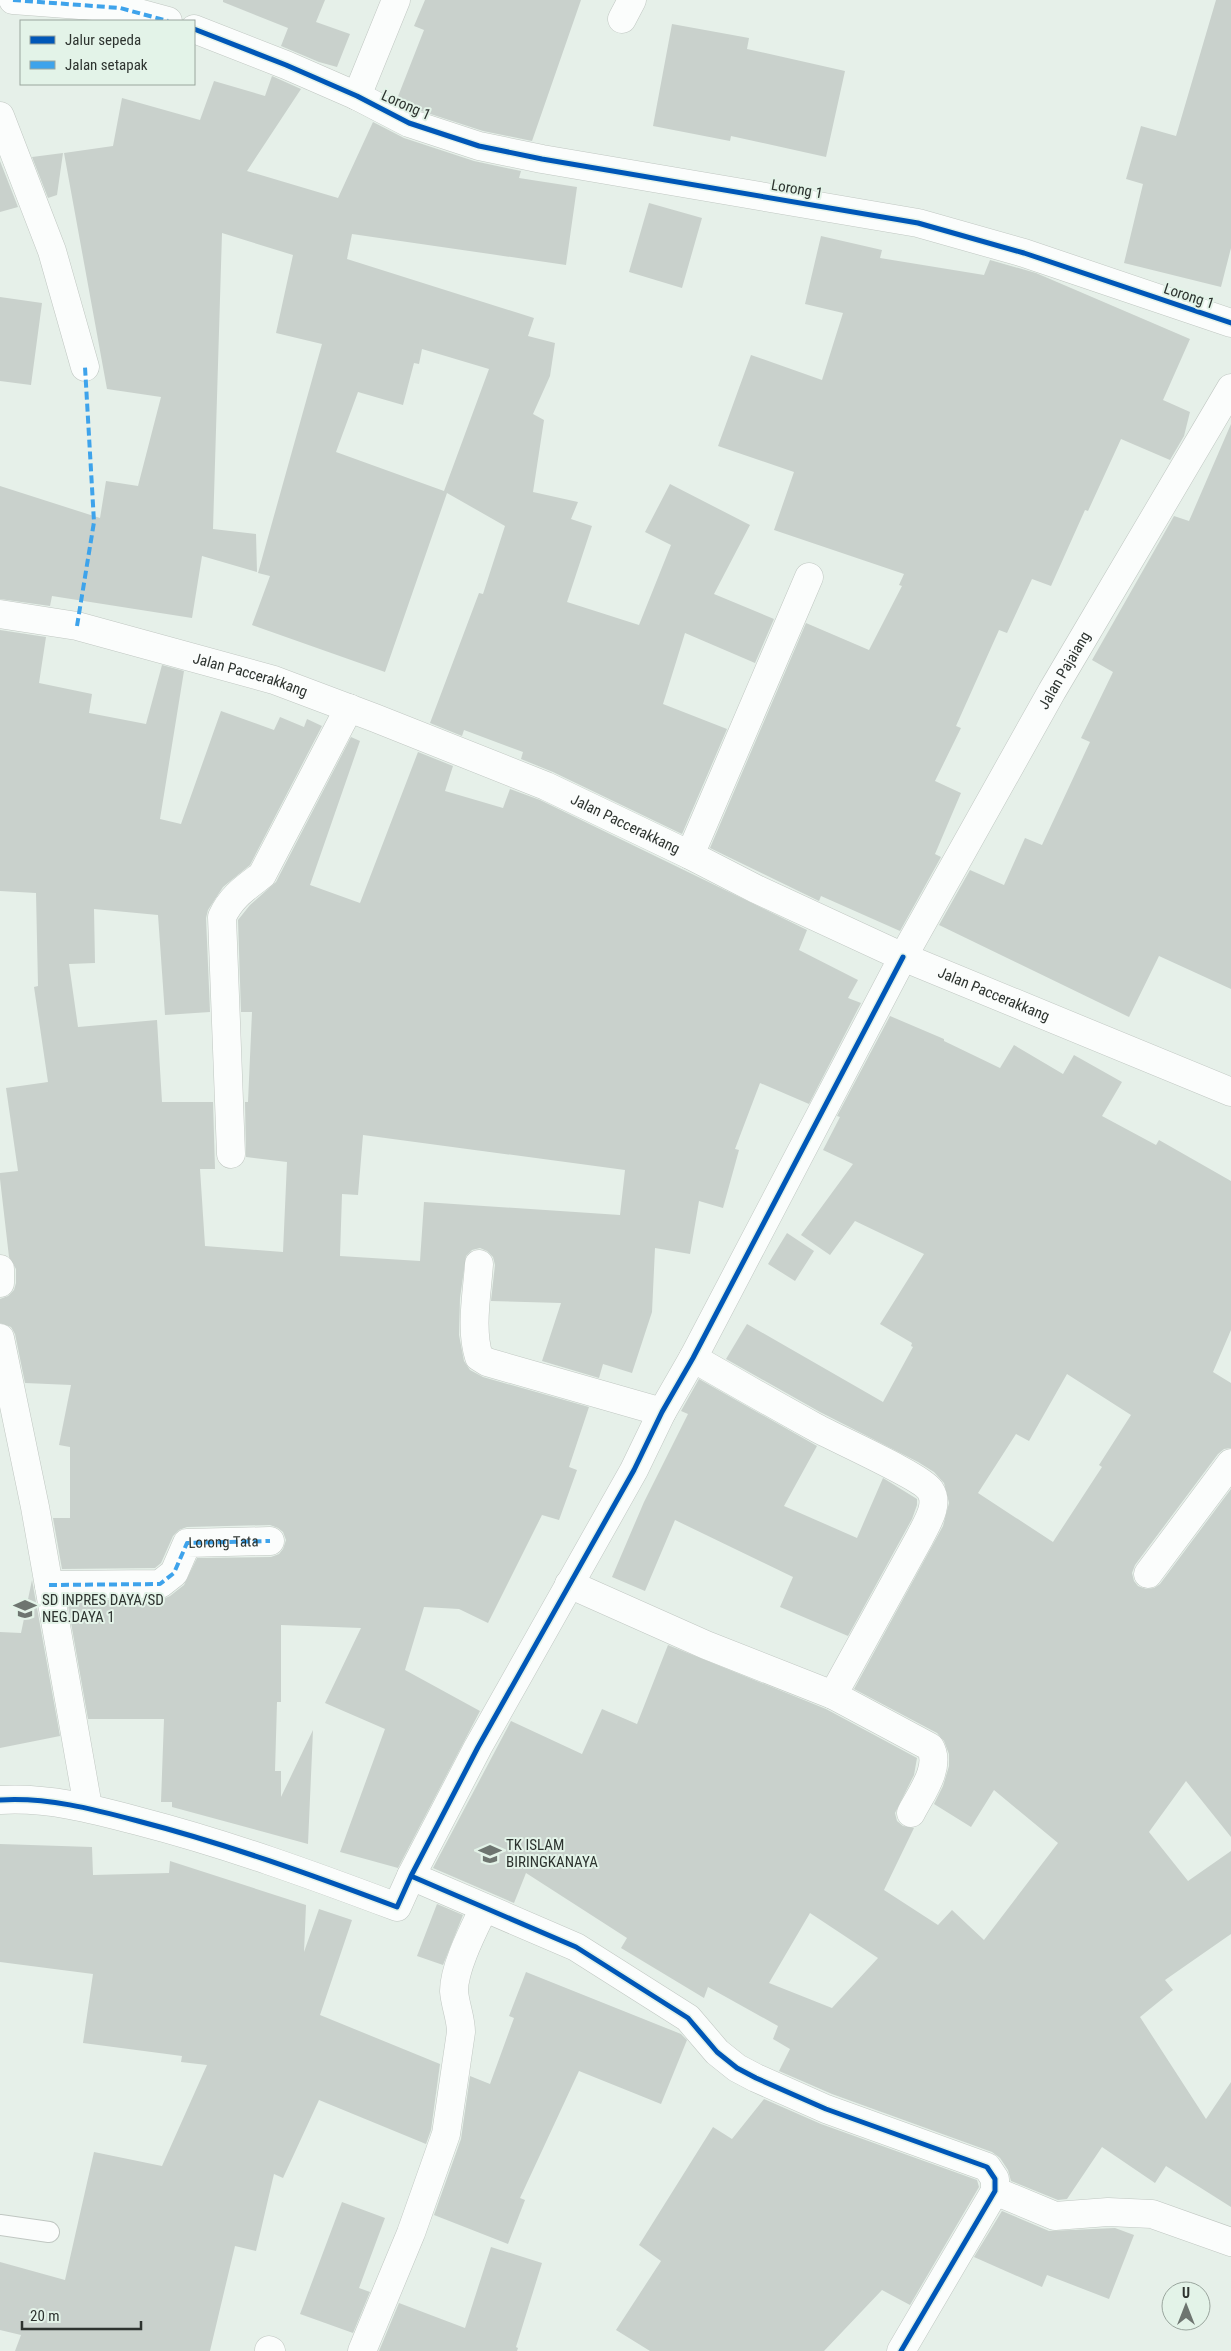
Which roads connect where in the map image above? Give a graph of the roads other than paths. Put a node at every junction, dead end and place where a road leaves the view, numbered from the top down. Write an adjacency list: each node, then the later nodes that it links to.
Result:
1 (13, 0): 3 (street)
2 (396, 0): 5 (street)
3 (164, 20)
4 (195, 29): 5 (street, Lorong 1)
5 (357, 96): 7 (street, Lorong 1)
6 (0, 116): 8 (street)
7 (1231, 323)
8 (85, 368)
9 (1231, 388): 14 (street, Jalan Pajaiang)
10 (809, 576): 13 (street)
11 (0, 614): 12 (street, Jalan Paccerakkang)
12 (349, 708): 13 (street, Jalan Paccerakkang); 16 (street)
13 (690, 855): 14 (street, Jalan Paccerakkang)
14 (903, 957): 15 (street, Jalan Paccerakkang); 21 (street, Jalan Pajaiang)
15 (1231, 1092)
16 (231, 1154)
17 (479, 1264): 22 (street)
18 (0, 1269): 19 (street)
19 (0, 1283)
20 (0, 1338): 27 (street)
21 (693, 1358): 22 (street, Jalan Pajaiang); 28 (street)
22 (662, 1412): 26 (street, Jalan Pajaiang)
23 (1231, 1462): 25 (street)
24 (270, 1542): 27 (street, Lorong Tata)
25 (1148, 1574)
26 (569, 1584): 28 (street); 32 (street, Jalan Pajaiang)
27 (50, 1585): 30 (street)
28 (833, 1695): 31 (street)
29 (0, 1800): 30 (street)
30 (88, 1807): 32 (street, Jalan Pajaiang)
31 (910, 1813)
32 (411, 1876): 33 (street)
33 (484, 1908): 34 (street); 38 (street)
34 (994, 2191): 37 (street); 39 (street)
35 (0, 2225): 36 (lane)
36 (49, 2232)
37 (1231, 2242)
38 (362, 2351)
39 (901, 2351)

